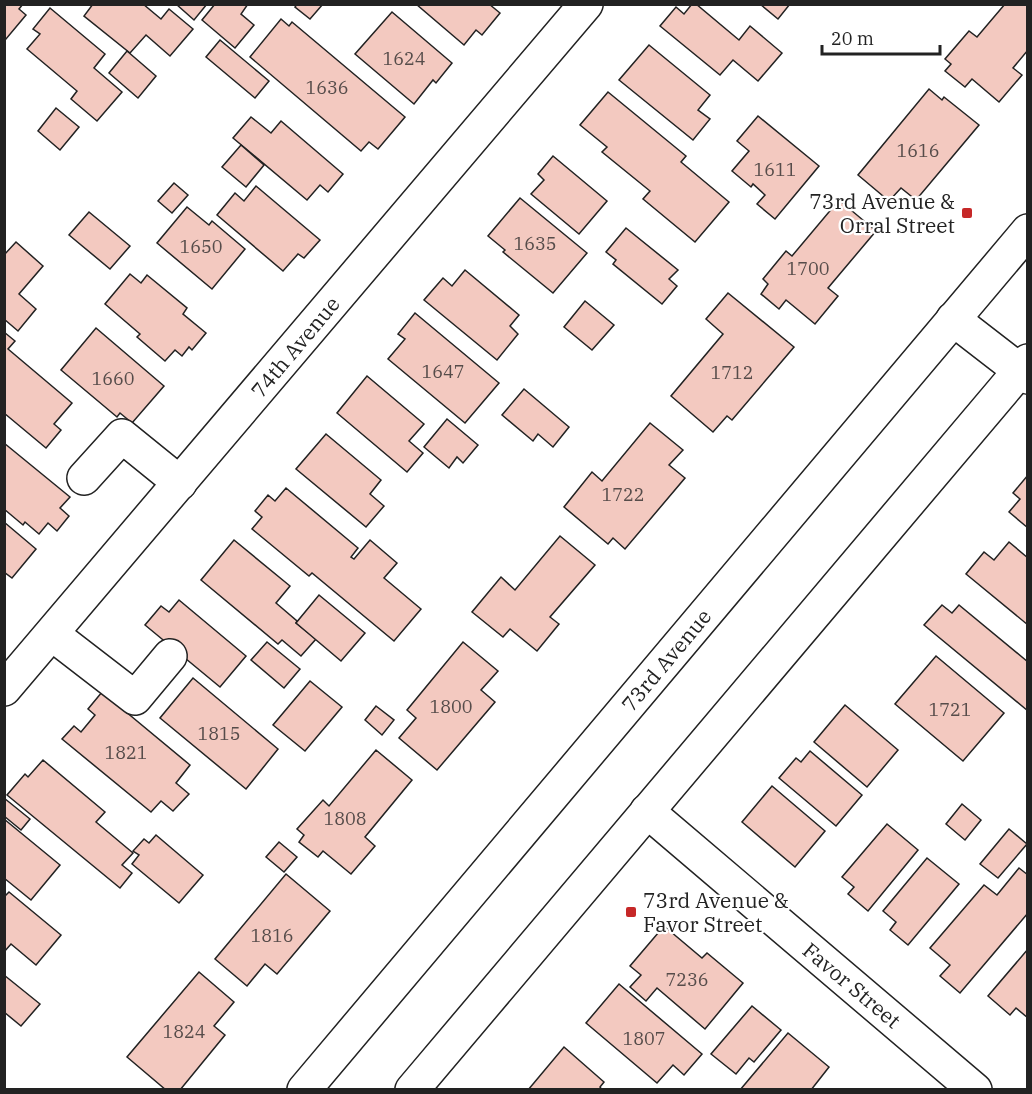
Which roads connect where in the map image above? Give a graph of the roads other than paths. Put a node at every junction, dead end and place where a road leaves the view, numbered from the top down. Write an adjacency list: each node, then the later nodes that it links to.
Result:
1 (586, 4): 6 (main road, 74th Avenue)
2 (1028, 231): 3 (main road, 73rd Avenue)
3 (953, 319): 4 (main road); 11 (main road, 73rd Avenue)
4 (1025, 369): 10 (main road)
5 (84, 478): 6 (main road)
6 (180, 483): 7 (main road, 74th Avenue)
7 (52, 634): 8 (main road); 9 (main road, 74th Avenue)
8 (170, 656)
9 (4, 689)
10 (647, 811): 12 (main road); 13 (main road, Favor Street)
11 (304, 1089)
12 (412, 1089)
13 (975, 1089)

